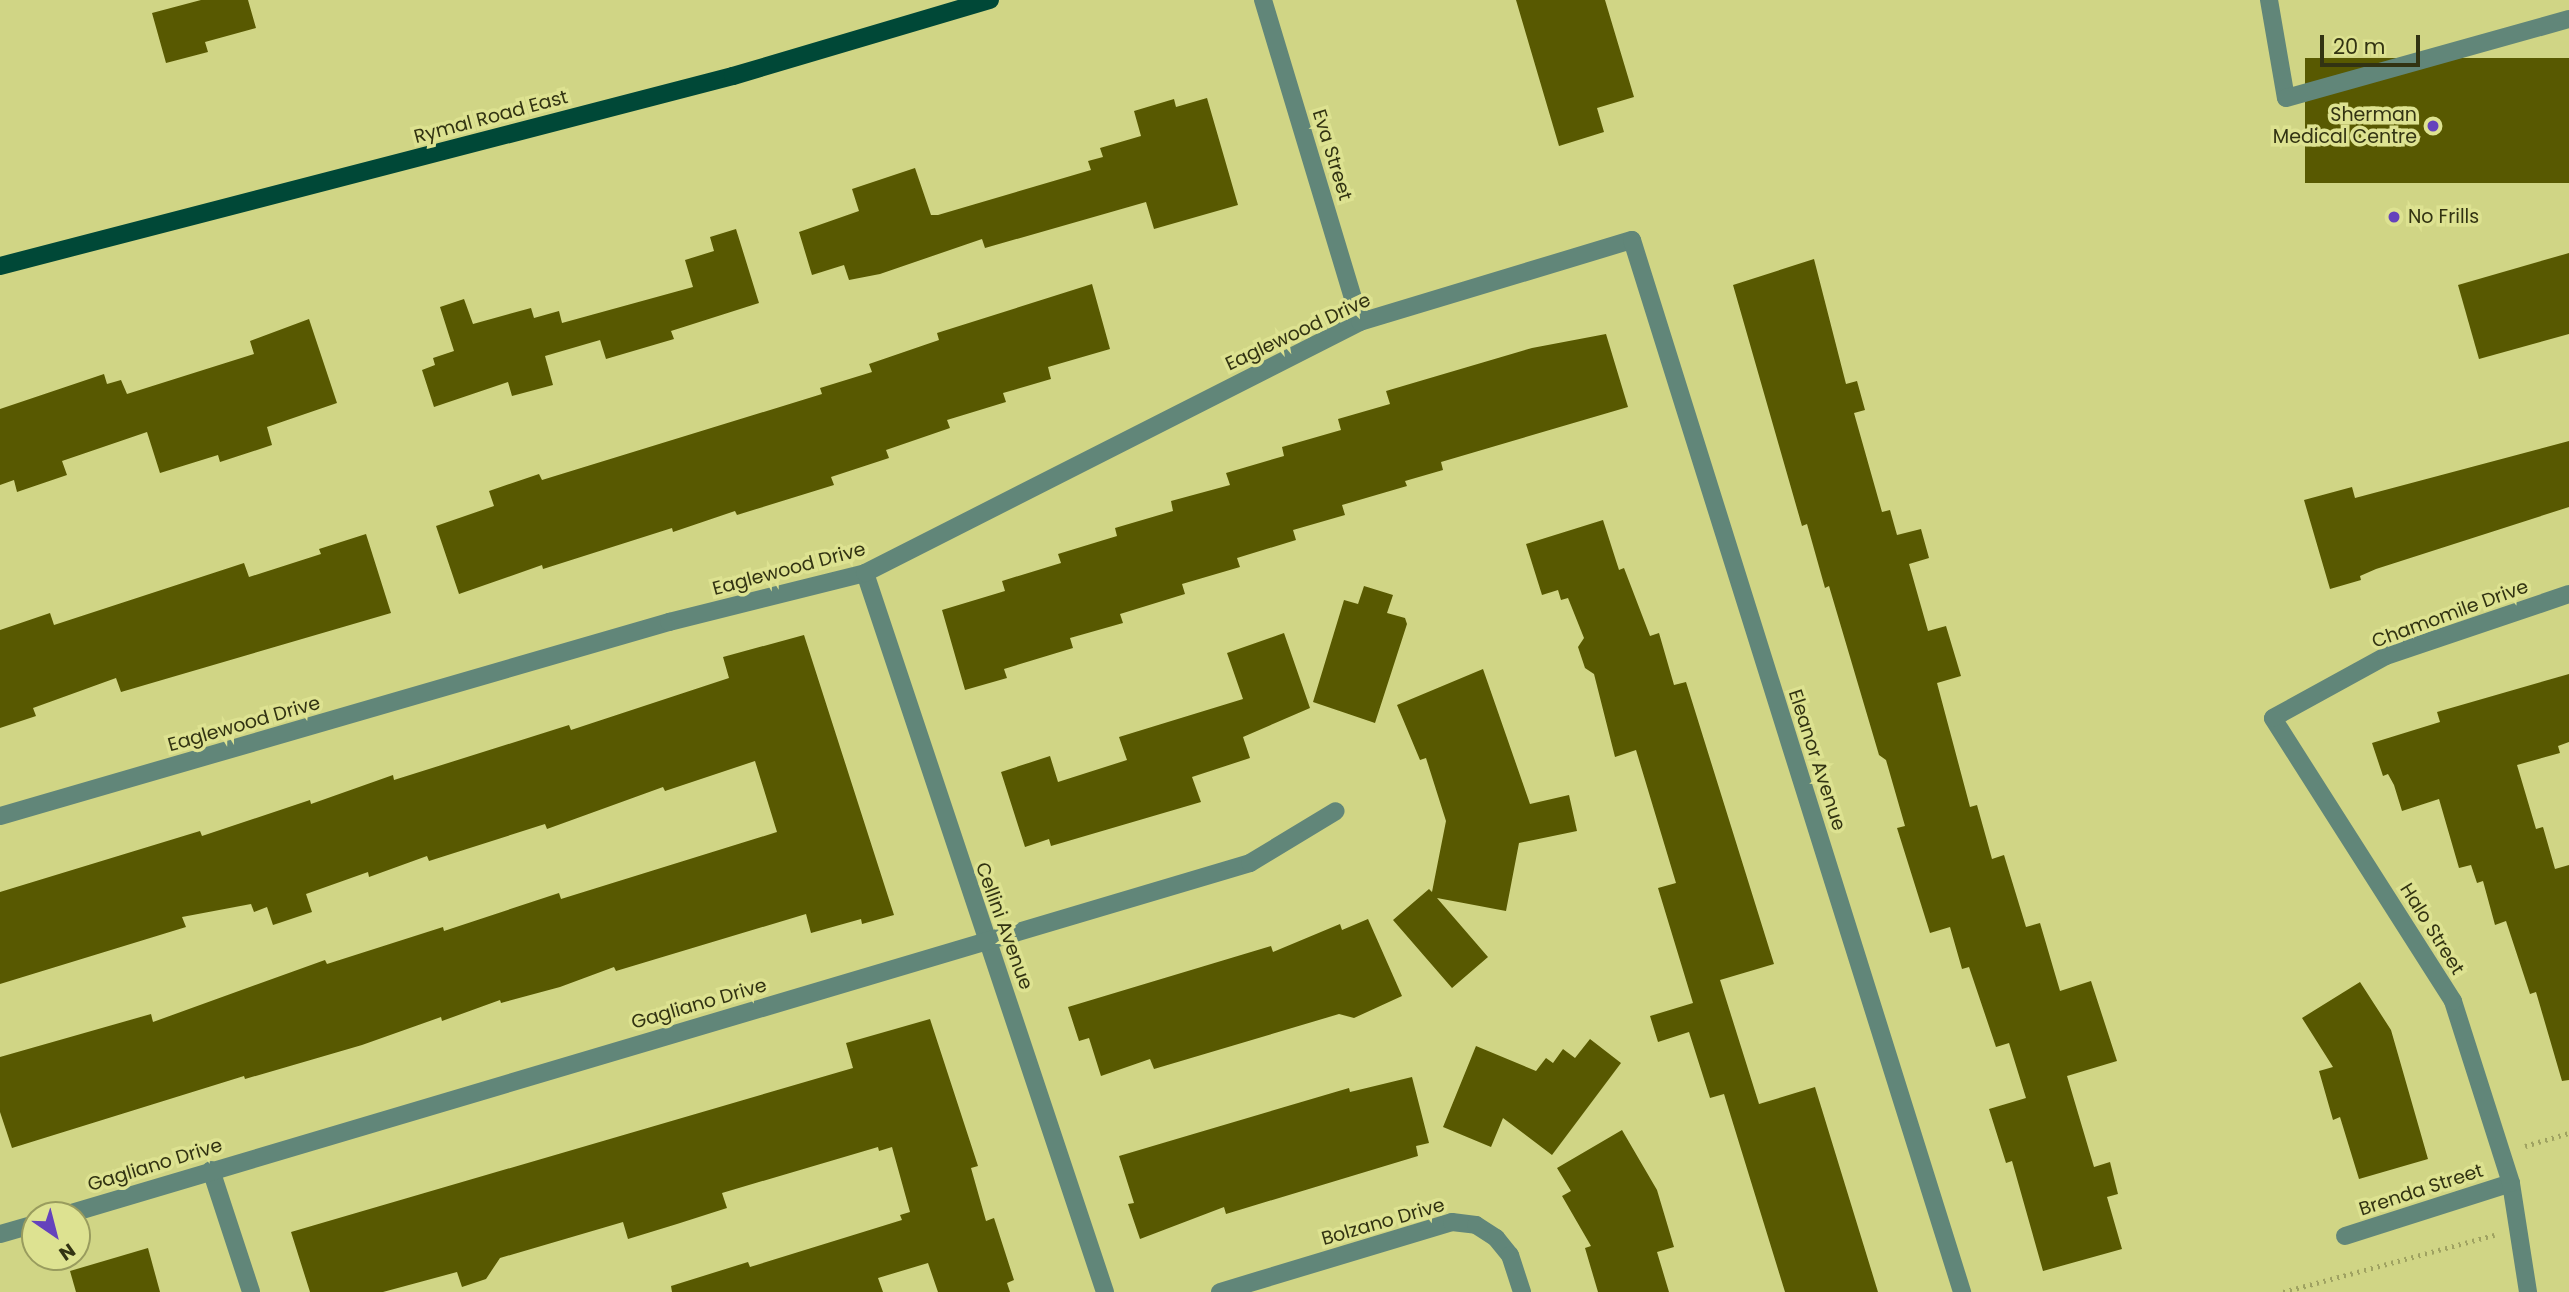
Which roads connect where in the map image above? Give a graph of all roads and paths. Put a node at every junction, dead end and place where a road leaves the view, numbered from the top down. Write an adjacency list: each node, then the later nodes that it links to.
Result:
1 (990, 0): 6 (main road, Rymal Road East)
2 (1263, 0): 7 (street, Eva Street)
3 (2269, 0): 4 (street)
4 (2569, 19)
5 (1632, 240): 7 (street, Eaglewood Drive); 27 (street, Eleanor Avenue)
6 (0, 266)
7 (1360, 322): 8 (street, Eaglewood Drive)
8 (865, 573): 12 (street, Eaglewood Drive); 13 (street, Cellini Avenue)
9 (2569, 594): 10 (street, Chamomile Drive)
10 (2273, 718): 15 (street, Halo Street)
11 (1336, 811): 13 (street, Gagliano Drive)
12 (0, 816)
13 (990, 943): 16 (street, Gagliano Drive); 24 (street, Cellini Avenue)
14 (2569, 1133): 15 (path)
15 (2501, 1154): 17 (street, Halo Street)
16 (211, 1170): 18 (street, Gagliano Drive); 23 (street)
17 (2511, 1183): 20 (street, Halo Street); 22 (street, Brenda Street)
18 (91, 1207)
19 (21, 1228): 21 (street)
20 (2518, 1228): 28 (path); 29 (street, Halo Street)
21 (0, 1234)
22 (2345, 1236)
23 (251, 1292)
24 (1105, 1292)
25 (1220, 1292): 26 (street, Bolzano Drive)
26 (1522, 1292)
27 (1962, 1292)
28 (2283, 1292)
29 (2528, 1292)

